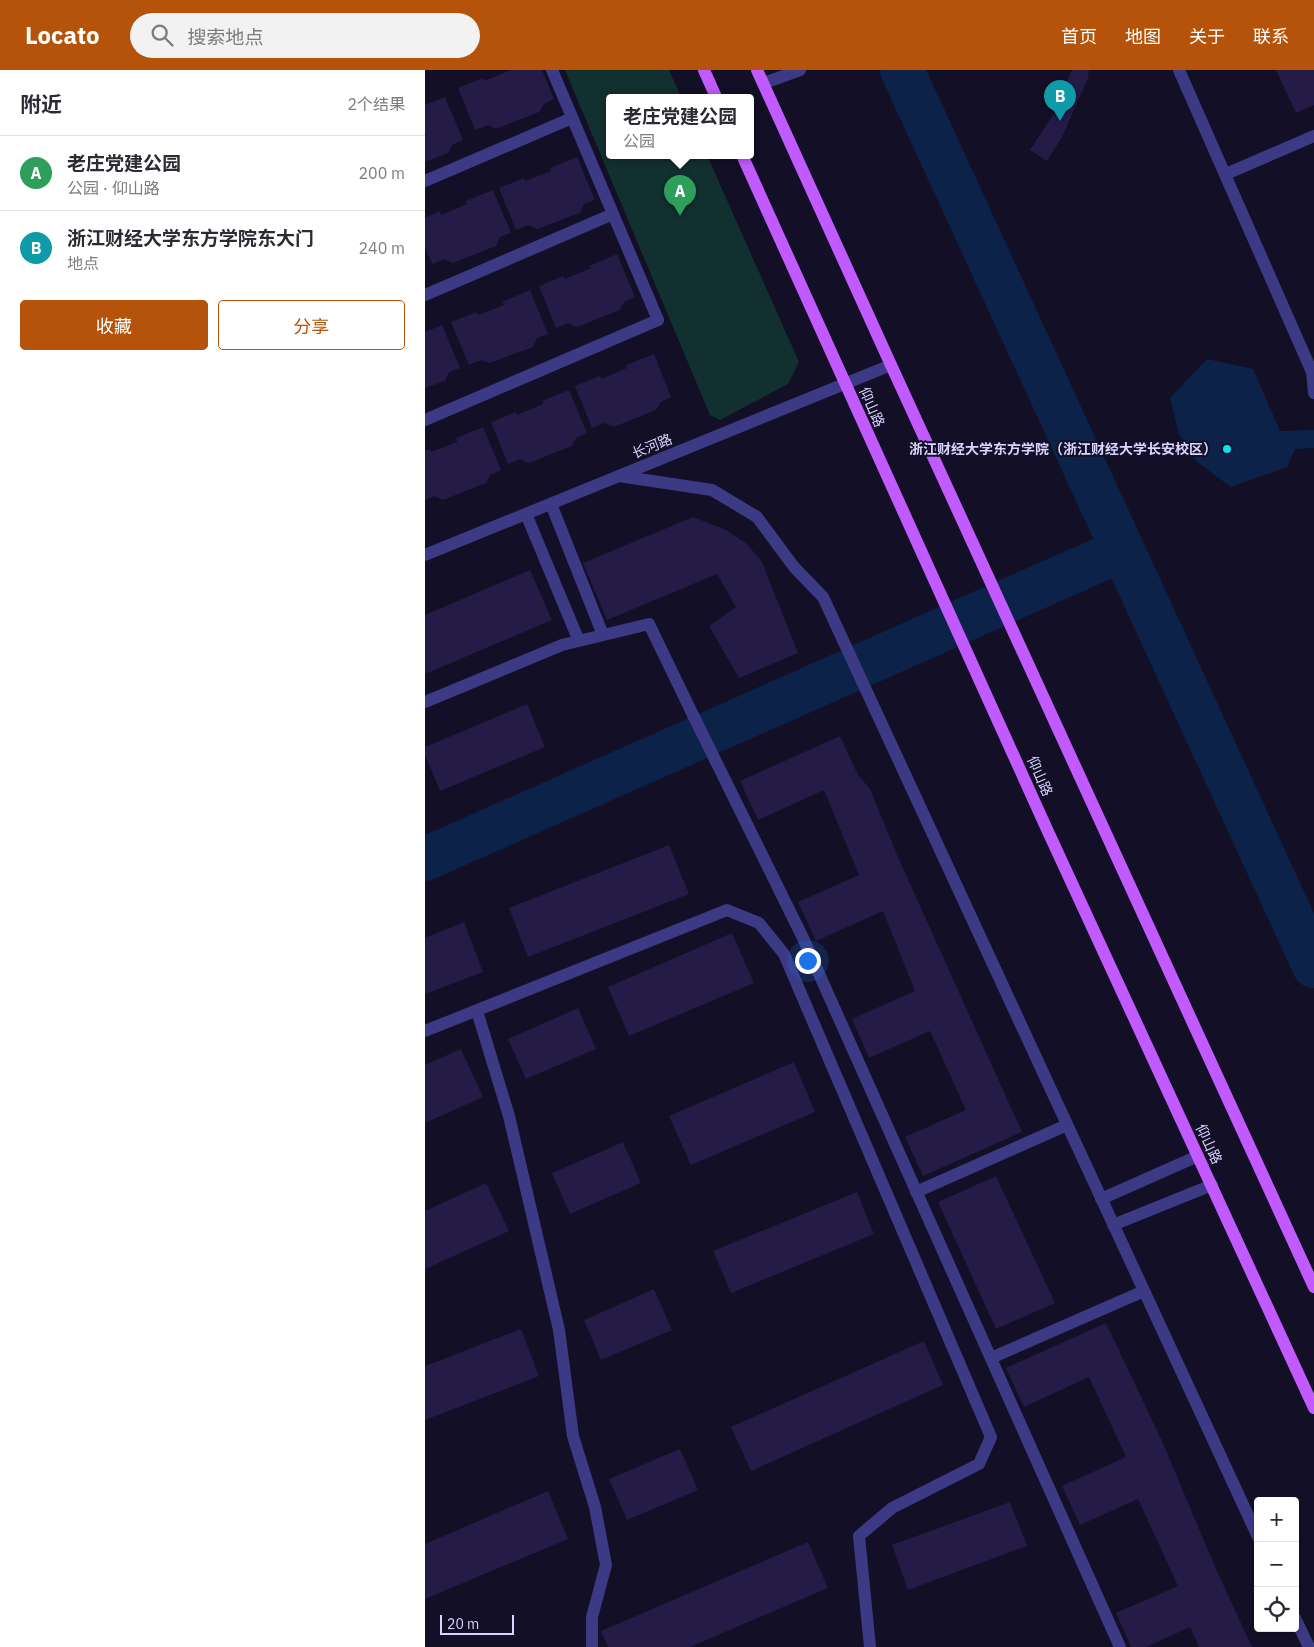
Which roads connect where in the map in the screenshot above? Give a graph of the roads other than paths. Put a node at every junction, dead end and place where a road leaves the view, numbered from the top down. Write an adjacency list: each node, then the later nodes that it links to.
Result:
1 (552, 70): 8 (street)
2 (704, 70): 7 (main road)
3 (757, 70): 6 (main road)
4 (1179, 70): 11 (street)
5 (796, 72): 6 (street)
6 (764, 83): 15 (main road)
7 (715, 94)
8 (572, 118): 12 (street); 13 (street)
9 (1314, 136): 11 (street)
10 (744, 159): 16 (main road, 仰山路)
11 (1226, 174): 17 (street)
12 (425, 181)
13 (613, 214): 14 (street); 18 (street)
14 (425, 295)
15 (891, 365): 16 (street, 长河路); 34 (main road)
16 (845, 384): 19 (street, 长河路); 29 (main road, 仰山路)
17 (1314, 393)
18 (425, 420)
19 (619, 476): 20 (street, 长河路); 28 (street)
20 (551, 504): 21 (street, 长河路); 23 (street)
21 (526, 514): 22 (street, 长河路); 24 (street)
22 (425, 555)
23 (603, 635): 24 (street); 31 (street)
24 (579, 641): 25 (street)
25 (425, 702)
26 (477, 1011): 27 (street); 40 (street); 41 (street)
27 (425, 1031)
28 (1067, 1125): 31 (street); 32 (street)
29 (1198, 1156): 30 (main road, 仰山路); 32 (street)
30 (1212, 1185): 33 (street); 37 (main road, 仰山路)
31 (916, 1192): 36 (street)
32 (1101, 1198): 33 (street)
33 (1113, 1225): 35 (street)
34 (1314, 1287)
35 (1144, 1291): 36 (street); 38 (street)
36 (991, 1358): 42 (street)
37 (1314, 1408)
38 (1254, 1528)
39 (1299, 1626): 43 (street)
40 (592, 1647)
41 (870, 1647)
42 (1120, 1647)
43 (1309, 1647)

